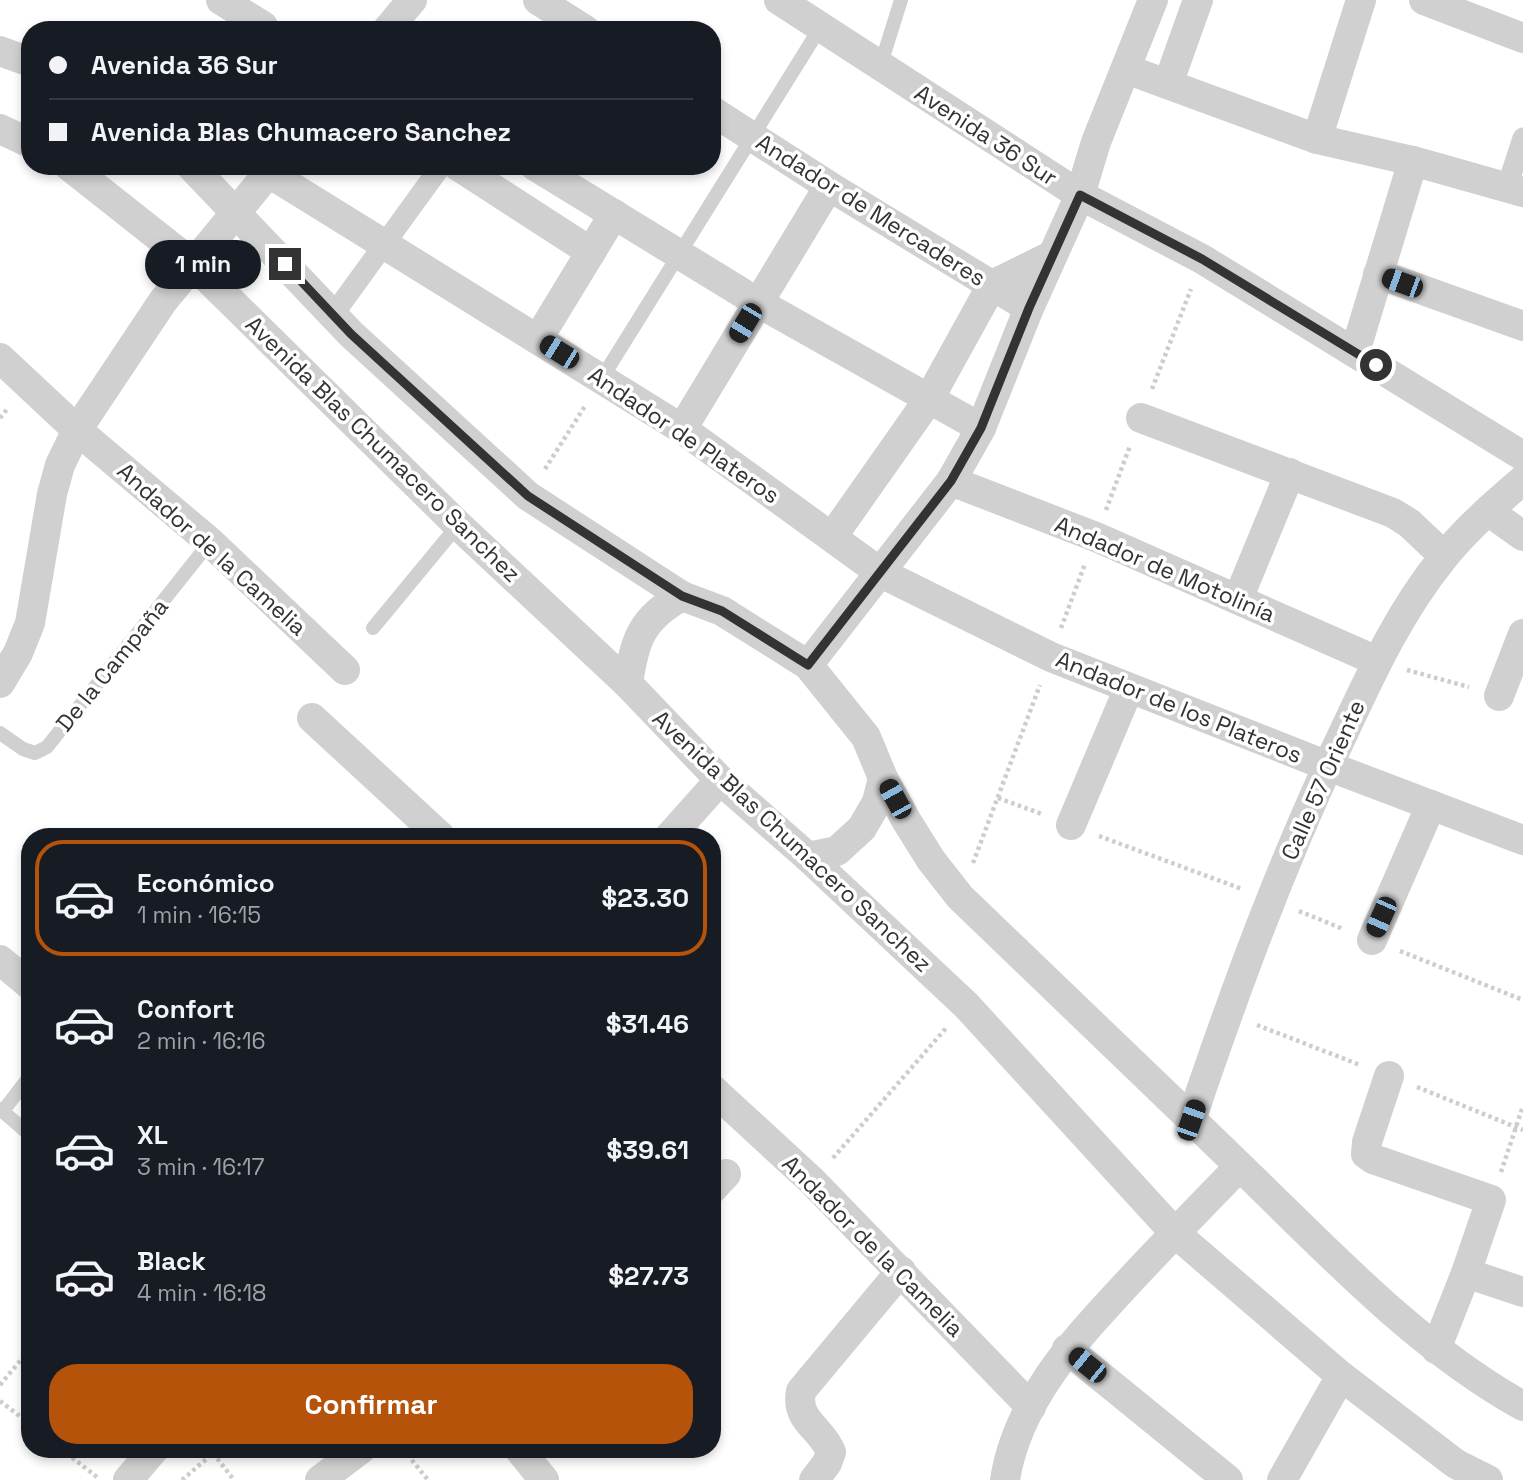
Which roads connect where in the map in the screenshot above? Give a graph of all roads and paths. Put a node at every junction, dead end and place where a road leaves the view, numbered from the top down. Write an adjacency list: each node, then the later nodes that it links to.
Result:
1 (221, 0): 10 (street)
2 (412, 0): 11 (street)
3 (538, 0): 12 (street)
4 (779, 0): 13 (street, Avenida 36 Sur)
5 (901, 0): 17 (lane)
6 (1153, 0): 18 (street)
7 (1198, 0): 19 (street)
8 (1424, 0): 14 (street)
9 (1356, 2): 25 (street)
10 (255, 21)
11 (394, 21)
12 (571, 21)
13 (820, 28): 17 (street, Avenida 36 Sur); 22 (lane)
14 (1523, 38)
15 (0, 51): 16 (street)
16 (21, 59)
17 (880, 67): 36 (street, Avenida 36 Sur)
18 (1126, 69): 19 (street); 36 (street)
19 (1168, 84): 25 (street)
20 (721, 117): 22 (street, Andador de Mercaderes)
21 (0, 128): 23 (street)
22 (753, 137): 34 (street, Andador de Mercaderes); 41 (lane)
23 (21, 138)
24 (1523, 138): 35 (street)
25 (1317, 139): 26 (street)
26 (1413, 161): 35 (street); 45 (street)
27 (80, 175): 44 (street, Avenida Blas Chumacero Sanchez)
28 (200, 175): 37 (street)
29 (268, 175): 37 (street)
30 (280, 175): 39 (street, Andador de Plateros)
31 (434, 175): 39 (street)
32 (472, 175): 40 (street)
33 (550, 175): 38 (street)
34 (829, 186): 46 (street, Andador de Mercaderes); 47 (street)
35 (1515, 190)
36 (1080, 195): 42 (street); 43 (street, Avenida 36 Sur)
37 (237, 213): 44 (street); 49 (street)
38 (614, 214): 40 (street); 41 (street)
39 (384, 243): 49 (street); 51 (street, Andador de Plateros)
40 (591, 252): 51 (street)
41 (679, 254): 47 (street); 54 (lane)
42 (1053, 255): 46 (street); 48 (street)
43 (1202, 259): 52 (street, Avenida 36 Sur); 56 (path)
44 (193, 264): 59 (street); 66 (street, Avenida Blas Chumacero Sanchez)
45 (1378, 274): 50 (street); 52 (street)
46 (992, 285): 48 (street, Andador de Mercaderes); 55 (street)
47 (757, 302): 55 (street); 58 (street)
48 (1029, 308): 57 (street)
49 (333, 315): 64 (street)
50 (1523, 326)
51 (538, 339): 54 (street, Andador de Plateros)
52 (1355, 352): 60 (street, Avenida 36 Sur)
53 (0, 358): 59 (street, Andador de la Camelia)
54 (602, 378): 58 (street, Andador de Plateros); 64 (path)
55 (929, 398): 57 (street); 68 (street)
56 (1140, 418): 61 (street); 69 (path)
57 (981, 428): 63 (street)
58 (682, 429): 68 (street, Andador de Plateros)
59 (77, 430): 70 (street, Andador de la Camelia); 81 (street)
60 (1523, 456)
61 (1290, 473): 71 (street); 74 (street)
62 (1523, 480): 65 (street, Calle 57 Oriente)
63 (951, 481): 69 (street, Andador de Motolinía); 72 (street)
64 (528, 496): 73 (street)
65 (1488, 511): 67 (street); 71 (street, Calle 57 Oriente)
66 (458, 525): 75 (lane); 82 (street, Avenida Blas Chumacero Sanchez)
67 (1523, 536)
68 (832, 537): 72 (street, Andador de Plateros)
69 (1096, 537): 74 (street, Andador de Motolinía); 77 (path)
70 (210, 542): 80 (street, Andador de la Camelia); 86 (lane, De la Campaña)
71 (1444, 556): 78 (street, Calle 57 Oriente)
72 (881, 573): 77 (street, Andador de los Plateros); 79 (street)
73 (682, 596): 79 (street); 82 (street)
74 (1238, 600): 78 (street, Andador de Motolinía)
75 (373, 628)
76 (1523, 634): 84 (street)
77 (1051, 657): 83 (street, Andador de los Plateros); 96 (path)
78 (1377, 661): 84 (path); 87 (street, Calle 57 Oriente)
79 (808, 665): 88 (street)
80 (345, 670)
81 (0, 683)
82 (628, 684): 89 (street, Avenida Blas Chumacero Sanchez)
83 (1129, 688): 87 (street, Andador de los Plateros); 91 (street)
84 (1499, 696)
85 (312, 718): 92 (street)
86 (0, 733)
87 (1328, 766): 90 (street, Andador de los Plateros); 106 (street, Calle 57 Oriente)
88 (883, 778): 95 (street); 96 (street)
89 (720, 780): 93 (street); 95 (street, Avenida Blas Chumacero Sanchez)
90 (1431, 805): 94 (street, Andador de los Plateros); 97 (street)
91 (1071, 825)
92 (431, 828)
93 (677, 828)
94 (1523, 840)
95 (808, 857): 100 (street, Avenida Blas Chumacero Sanchez)
96 (960, 897): 106 (street)
97 (1371, 940)
98 (0, 960): 99 (street)
99 (21, 978)
100 (966, 1006): 109 (path); 111 (street, Avenida Blas Chumacero Sanchez)
101 (1389, 1076): 110 (street)
102 (21, 1087): 105 (lane)
103 (721, 1097): 109 (street, Andador de la Camelia)
104 (1523, 1106): 110 (path)
105 (1, 1110): 107 (lane)
106 (1191, 1120): 108 (street)
107 (21, 1127)
108 (1239, 1167): 111 (street); 116 (street)
109 (812, 1181): 112 (street, Andador de la Camelia)
110 (1491, 1200): 113 (street)
111 (1175, 1233): 115 (street); 118 (street, Avenida Blas Chumacero Sanchez)
112 (901, 1270): 122 (street, Andador de la Camelia); 138 (street)
113 (1466, 1273): 114 (street); 116 (street)
114 (1523, 1292)
115 (1067, 1349): 122 (street); 140 (street)
116 (1436, 1349): 121 (street)
117 (21, 1360): 119 (path)
118 (1341, 1376): 141 (street); 142 (street, Avenida Blas Chumacero Sanchez)
119 (0, 1385)
120 (0, 1401): 123 (path)
121 (1523, 1406)
122 (1031, 1407): 139 (street)
123 (21, 1417)
124 (73, 1458): 131 (path)
125 (146, 1458): 132 (street)
126 (207, 1458): 133 (path)
127 (220, 1458): 134 (path)
128 (349, 1458): 135 (street)
129 (410, 1458): 136 (path)
130 (526, 1458): 137 (street)
131 (101, 1480)
132 (128, 1480)
133 (182, 1480)
134 (234, 1480)
135 (320, 1480)
136 (428, 1480)
137 (544, 1480)
138 (814, 1480)
139 (1005, 1480)
140 (1228, 1480)
141 (1282, 1480)
142 (1488, 1480)

